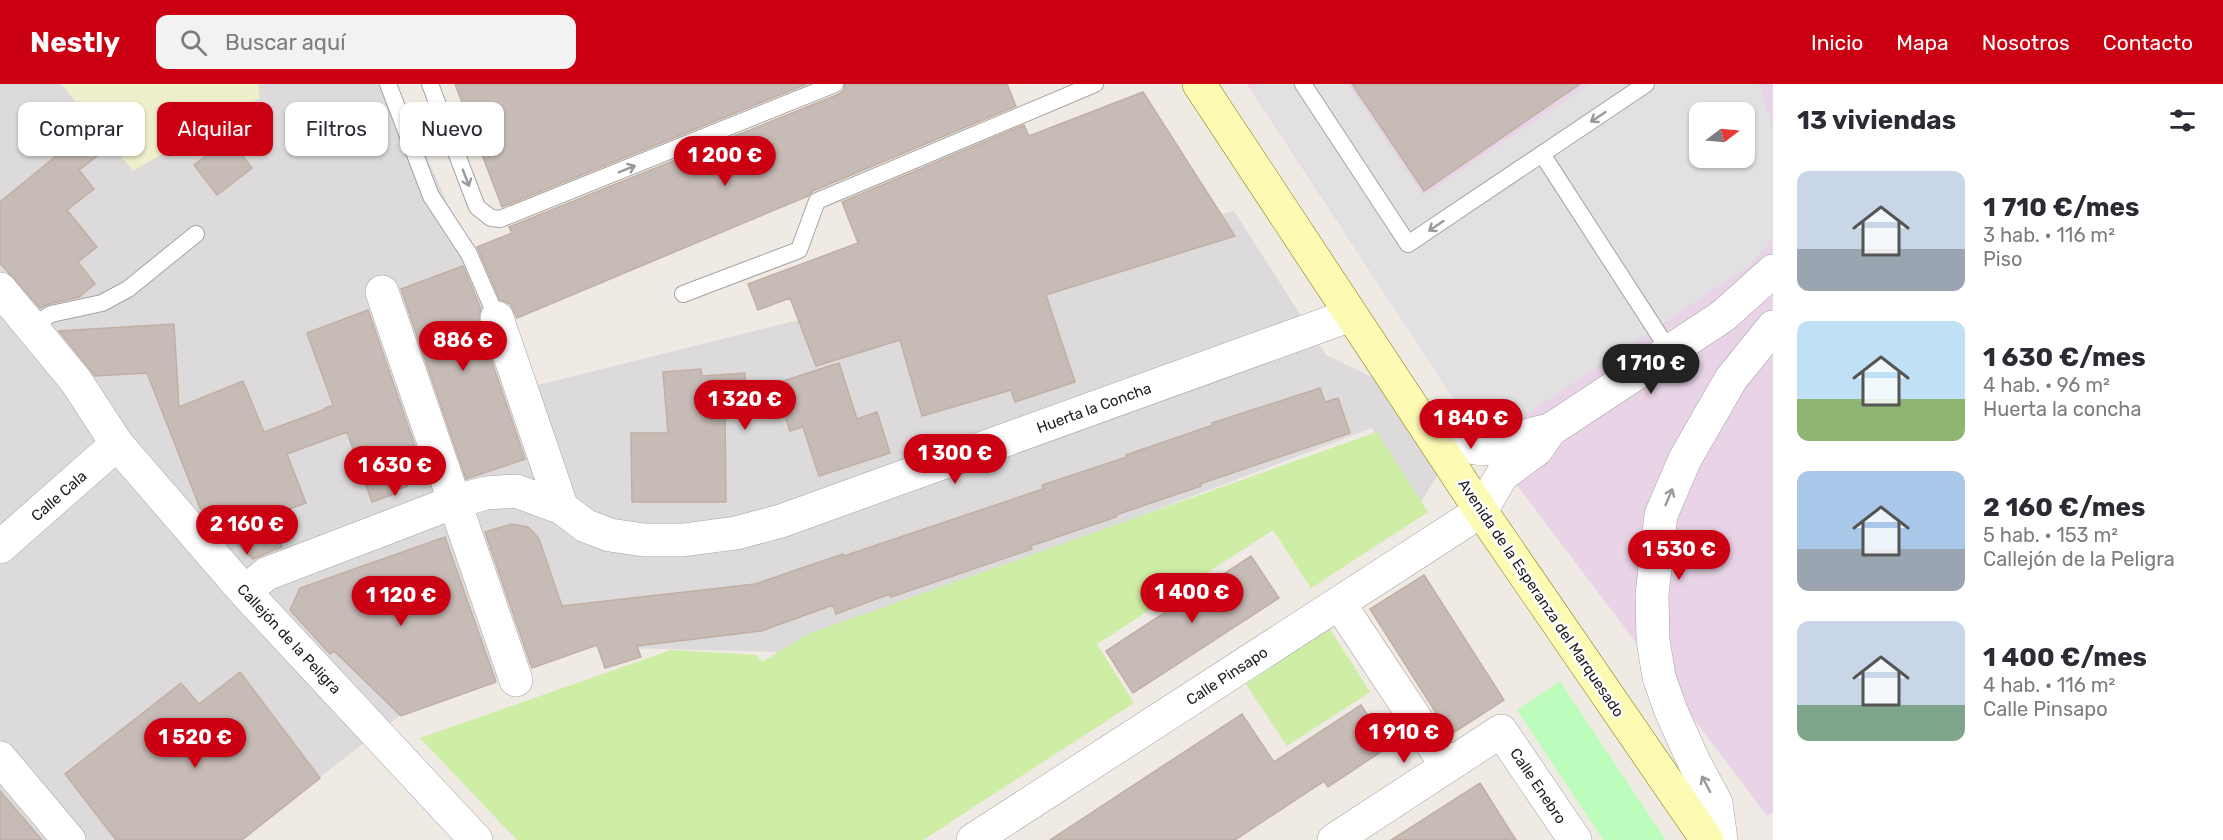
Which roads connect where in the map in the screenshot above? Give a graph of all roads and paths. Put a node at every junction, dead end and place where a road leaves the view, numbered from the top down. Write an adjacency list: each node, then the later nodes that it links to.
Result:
1 (388, 84): 17 (lane)
2 (430, 84): 3 (lane, one-way to 3)
3 (835, 84)
4 (1095, 84): 13 (lane)
5 (1199, 84): 15 (street, Avenida de la Esperanza del Marquesado)
6 (1303, 84): 8 (lane, one-way to 6)
7 (1646, 84): 8 (lane, one-way to 8)
8 (1542, 154): 20 (lane)
9 (196, 234): 18 (lane)
10 (1773, 271): 16 (street)
11 (0, 289): 18 (street, Callejón de la Peligra)
12 (382, 292): 24 (street)
13 (683, 294)
14 (1773, 296): 16 (street)
15 (1351, 315): 21 (street, Avenida de la Esperanza del Marquesado); 25 (street, Huerta la Concha)
16 (1723, 316): 20 (street)
17 (497, 318): 25 (street)
18 (31, 327): 23 (street, Callejón de la Peligra)
19 (1773, 327): 39 (street, one-way to 19)
20 (1670, 352): 22 (street)
21 (1428, 430): 22 (street); 26 (street, Avenida de la Esperanza del Marquesado)
22 (1550, 430): 26 (street)
23 (117, 444): 27 (street, Calle Cala); 28 (street, Callejón de la Peligra)
24 (454, 502): 25 (street); 28 (street); 30 (street)
25 (562, 508)
26 (1481, 511): 29 (street, Calle Pinsapo); 38 (street, Avenida de la Esperanza del Marquesado)
27 (0, 547)
28 (245, 592): 34 (street, Callejón de la Peligra)
29 (1339, 603): 32 (street); 35 (street, Calle Pinsapo)
30 (516, 680)
31 (0, 758): 33 (street)
32 (1447, 766): 36 (street); 37 (street, Calle Enebro)
33 (69, 840)
34 (476, 840)
35 (973, 840)
36 (1334, 840)
37 (1575, 840)
38 (1707, 840)
39 (1721, 840)

